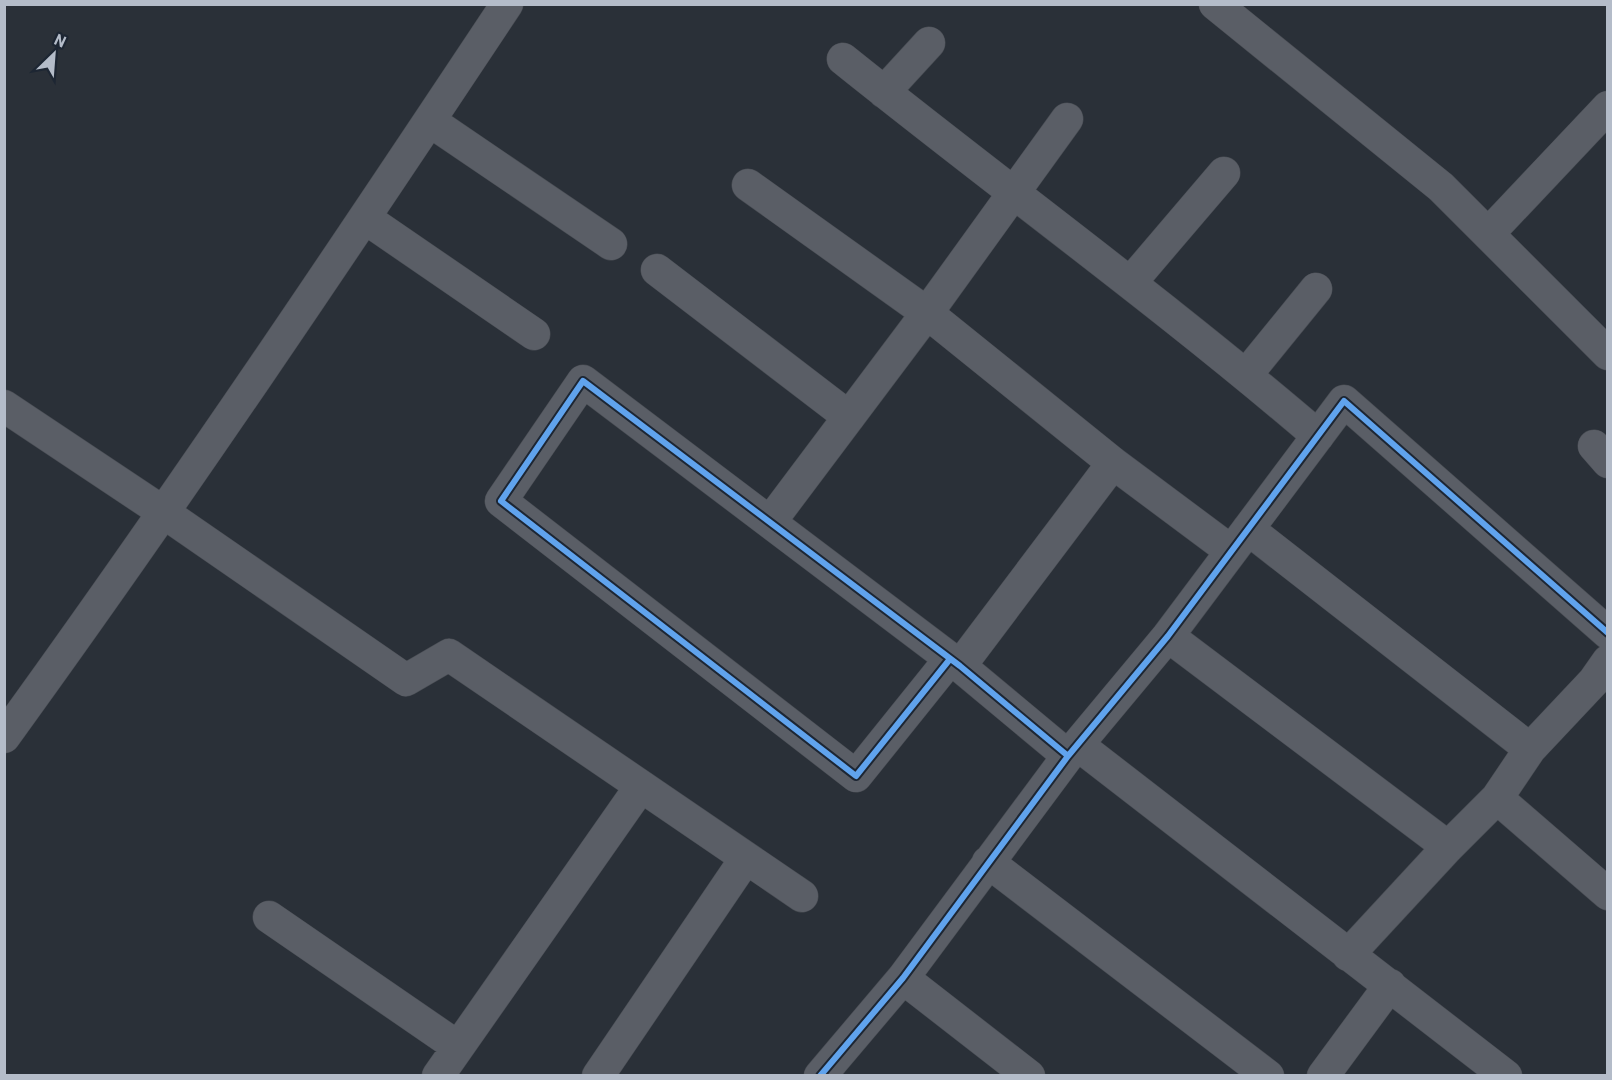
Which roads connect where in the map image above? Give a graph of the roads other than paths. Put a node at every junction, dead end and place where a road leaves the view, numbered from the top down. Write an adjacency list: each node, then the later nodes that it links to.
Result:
1 (507, 4): 8 (street)
2 (1215, 4): 13 (street)
3 (928, 43): 5 (street)
4 (843, 59): 5 (street)
5 (884, 92): 11 (street)
6 (1608, 107): 13 (street)
7 (1067, 119): 11 (street)
8 (429, 121): 12 (street); 14 (street)
9 (1224, 173): 16 (street)
10 (748, 185): 18 (street)
11 (1014, 193): 16 (street); 18 (street)
12 (365, 218): 19 (street); 26 (street)
13 (1488, 234): 20 (street)
14 (611, 244)
15 (657, 270): 23 (street)
16 (1131, 282): 21 (street)
17 (1316, 289): 21 (street)
18 (927, 313): 23 (street); 25 (street)
19 (534, 334)
20 (1608, 354)
21 (1246, 375): 24 (street)
22 (4, 406): 26 (street)
23 (849, 417): 27 (street)
24 (1318, 436): 28 (street); 29 (street)
25 (1113, 463): 28 (street); 31 (street)
26 (163, 512): 33 (street); 36 (street)
27 (770, 522): 31 (street); 31 (street)
28 (1240, 540): 30 (street); 34 (street)
29 (1608, 633)
30 (1168, 636): 35 (street); 38 (street)
31 (955, 662): 35 (street)
32 (1603, 678): 34 (street)
33 (4, 737)
34 (1530, 749): 37 (street)
35 (1073, 751): 40 (street); 44 (street)
36 (641, 786): 39 (street); 47 (street)
37 (1497, 798): 38 (street); 41 (street)
38 (1448, 846): 44 (street)
39 (746, 858): 42 (street); 50 (street)
40 (988, 862): 45 (street); 52 (street)
41 (1608, 894)
42 (802, 896)
43 (269, 917): 47 (street)
44 (1348, 955): 46 (street)
45 (903, 978): 48 (street); 51 (street)
46 (1390, 984): 53 (street); 54 (street)
47 (458, 1047): 49 (street)
48 (1021, 1073)
49 (438, 1076)
50 (598, 1076)
51 (820, 1076)
52 (1268, 1076)
53 (1323, 1076)
54 (1506, 1076)

